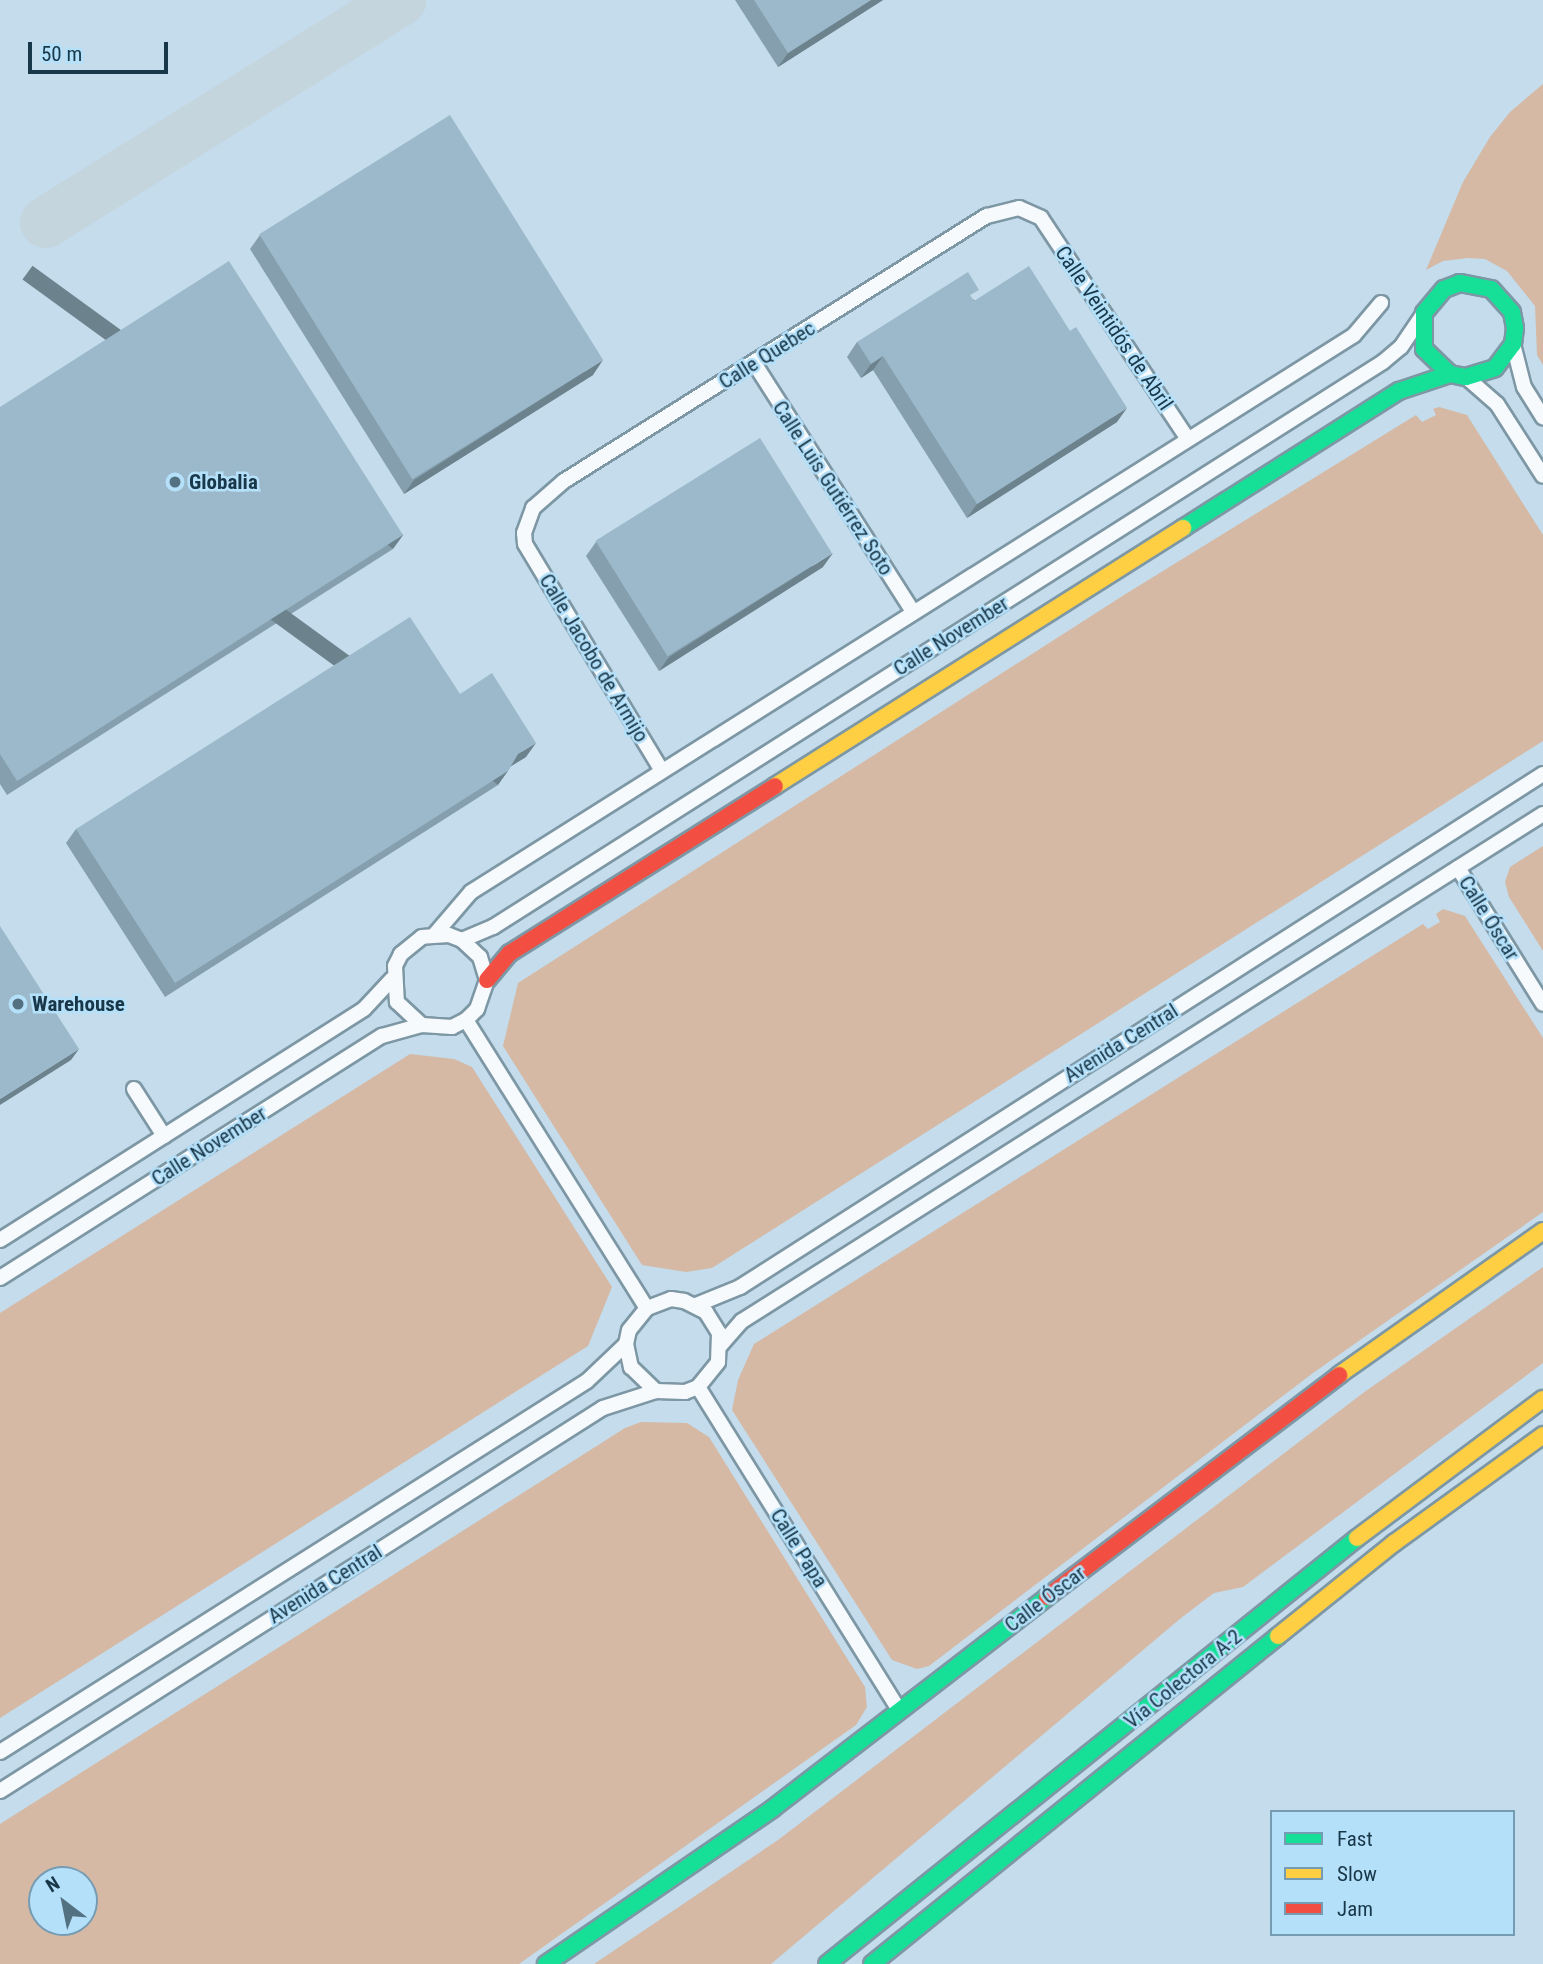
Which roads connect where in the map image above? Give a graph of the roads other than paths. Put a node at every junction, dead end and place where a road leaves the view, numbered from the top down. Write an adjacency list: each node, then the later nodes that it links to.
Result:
1 (1041, 218): 5 (street, Calle Quebec); 8 (street, Calle Veintidós de Abril)
2 (1381, 303): 8 (street, Calle November)
3 (1424, 313): 4 (street); 6 (street); 17 (street, Calle November)
4 (1513, 344): 6 (street); 7 (street)
5 (754, 363): 10 (street, Calle Quebec); 11 (street, Calle Luis Gutiérrez Soto)
6 (1458, 375): 9 (street); 19 (street, Calle November)
7 (1543, 417)
8 (1188, 439): 11 (street, Calle November)
9 (1543, 477)
10 (525, 544): 12 (street, Calle Jacobo de Armijo)
11 (913, 612): 12 (street, Calle November)
12 (662, 771): 16 (street, Calle November)
13 (1543, 774): 28 (street, Avenida Central)
14 (1543, 814): 15 (street, Avenida Central)
15 (1458, 868): 20 (street, Calle Óscar); 31 (street, Avenida Central)
16 (435, 934): 17 (street); 18 (street)
17 (462, 940): 19 (street)
18 (392, 979): 22 (street); 24 (street, Calle November)
19 (487, 981): 21 (street)
20 (1543, 1004)
21 (466, 1020): 22 (street); 29 (street)
22 (422, 1025): 27 (street, Calle November)
23 (134, 1089): 24 (street, Calle November)
24 (164, 1136): 26 (street, Calle November)
25 (1543, 1231): 36 (street, Calle Óscar)
26 (0, 1240)
27 (0, 1278)
28 (696, 1305): 29 (street); 31 (street)
29 (647, 1308): 30 (street)
30 (626, 1344): 33 (street); 37 (street, Avenida Central)
31 (720, 1346): 32 (street)
32 (698, 1387): 33 (street); 36 (street, Calle Papa)
33 (656, 1391): 38 (street, Avenida Central)
34 (1543, 1399): 40 (street, Vía Colectora A-2)
35 (1543, 1436): 41 (street, Vía Colectora A-2)
36 (900, 1710): 39 (street, Calle Óscar)
37 (0, 1752)
38 (0, 1791)
39 (546, 1964)
40 (827, 1964)
41 (872, 1964)

